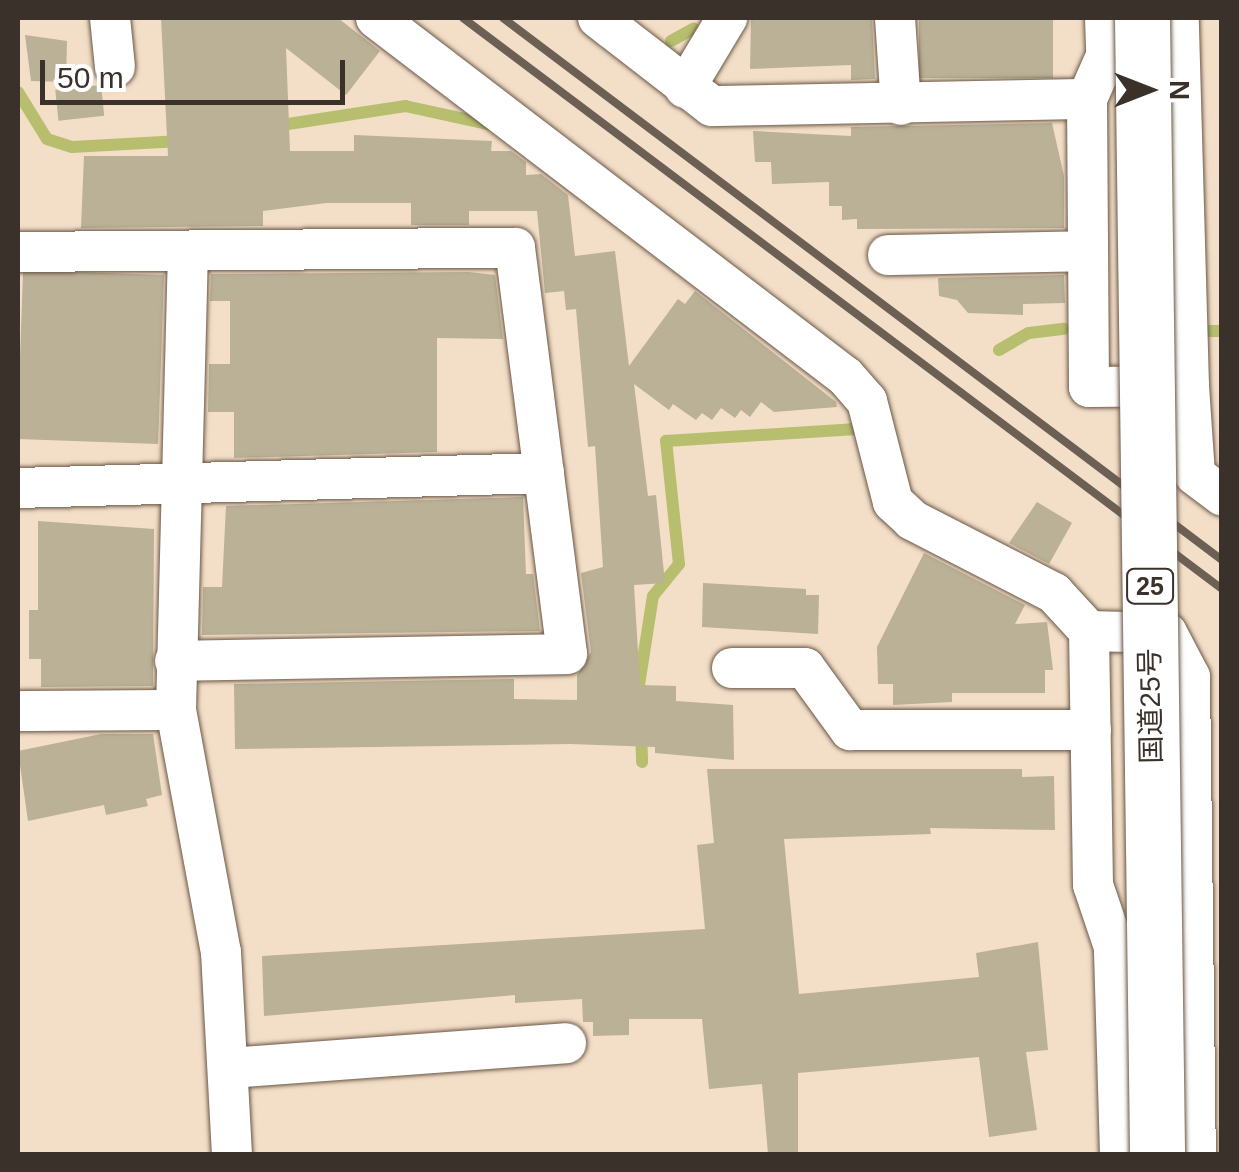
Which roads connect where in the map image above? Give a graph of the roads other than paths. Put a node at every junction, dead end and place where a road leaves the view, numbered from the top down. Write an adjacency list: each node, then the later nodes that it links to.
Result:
1 (110, 18): 9 (street)
2 (376, 18): 22 (street)
3 (727, 18): 10 (street)
4 (895, 18): 12 (street)
5 (1105, 18): 11 (street)
6 (1142, 18): 34 (highway, 国道25号 / 25, bridge)
7 (1179, 18): 17 (street)
8 (604, 20): 10 (street)
9 (115, 66)
10 (685, 88): 12 (street)
11 (1086, 99): 12 (street); 14 (street)
12 (902, 105)
13 (188, 250): 15 (street); 18 (street); 19 (street)
14 (1088, 251): 16 (street); 17 (street)
15 (18, 252)
16 (888, 255)
17 (1189, 386): 21 (street)
18 (544, 473): 19 (street); 23 (street)
19 (185, 485): 20 (street); 23 (street)
20 (18, 488)
21 (1222, 494)
22 (1089, 631): 27 (street); 28 (street)
23 (175, 661): 25 (street)
24 (732, 668): 27 (street)
25 (176, 710): 26 (street); 31 (street)
26 (18, 711)
27 (1091, 730): 29 (street)
28 (1194, 982): 29 (street); 35 (street)
29 (1117, 984): 33 (street)
30 (566, 1042): 31 (street)
31 (229, 1068): 32 (street)
32 (232, 1154)
33 (1120, 1154)
34 (1158, 1154)
35 (1196, 1154)

